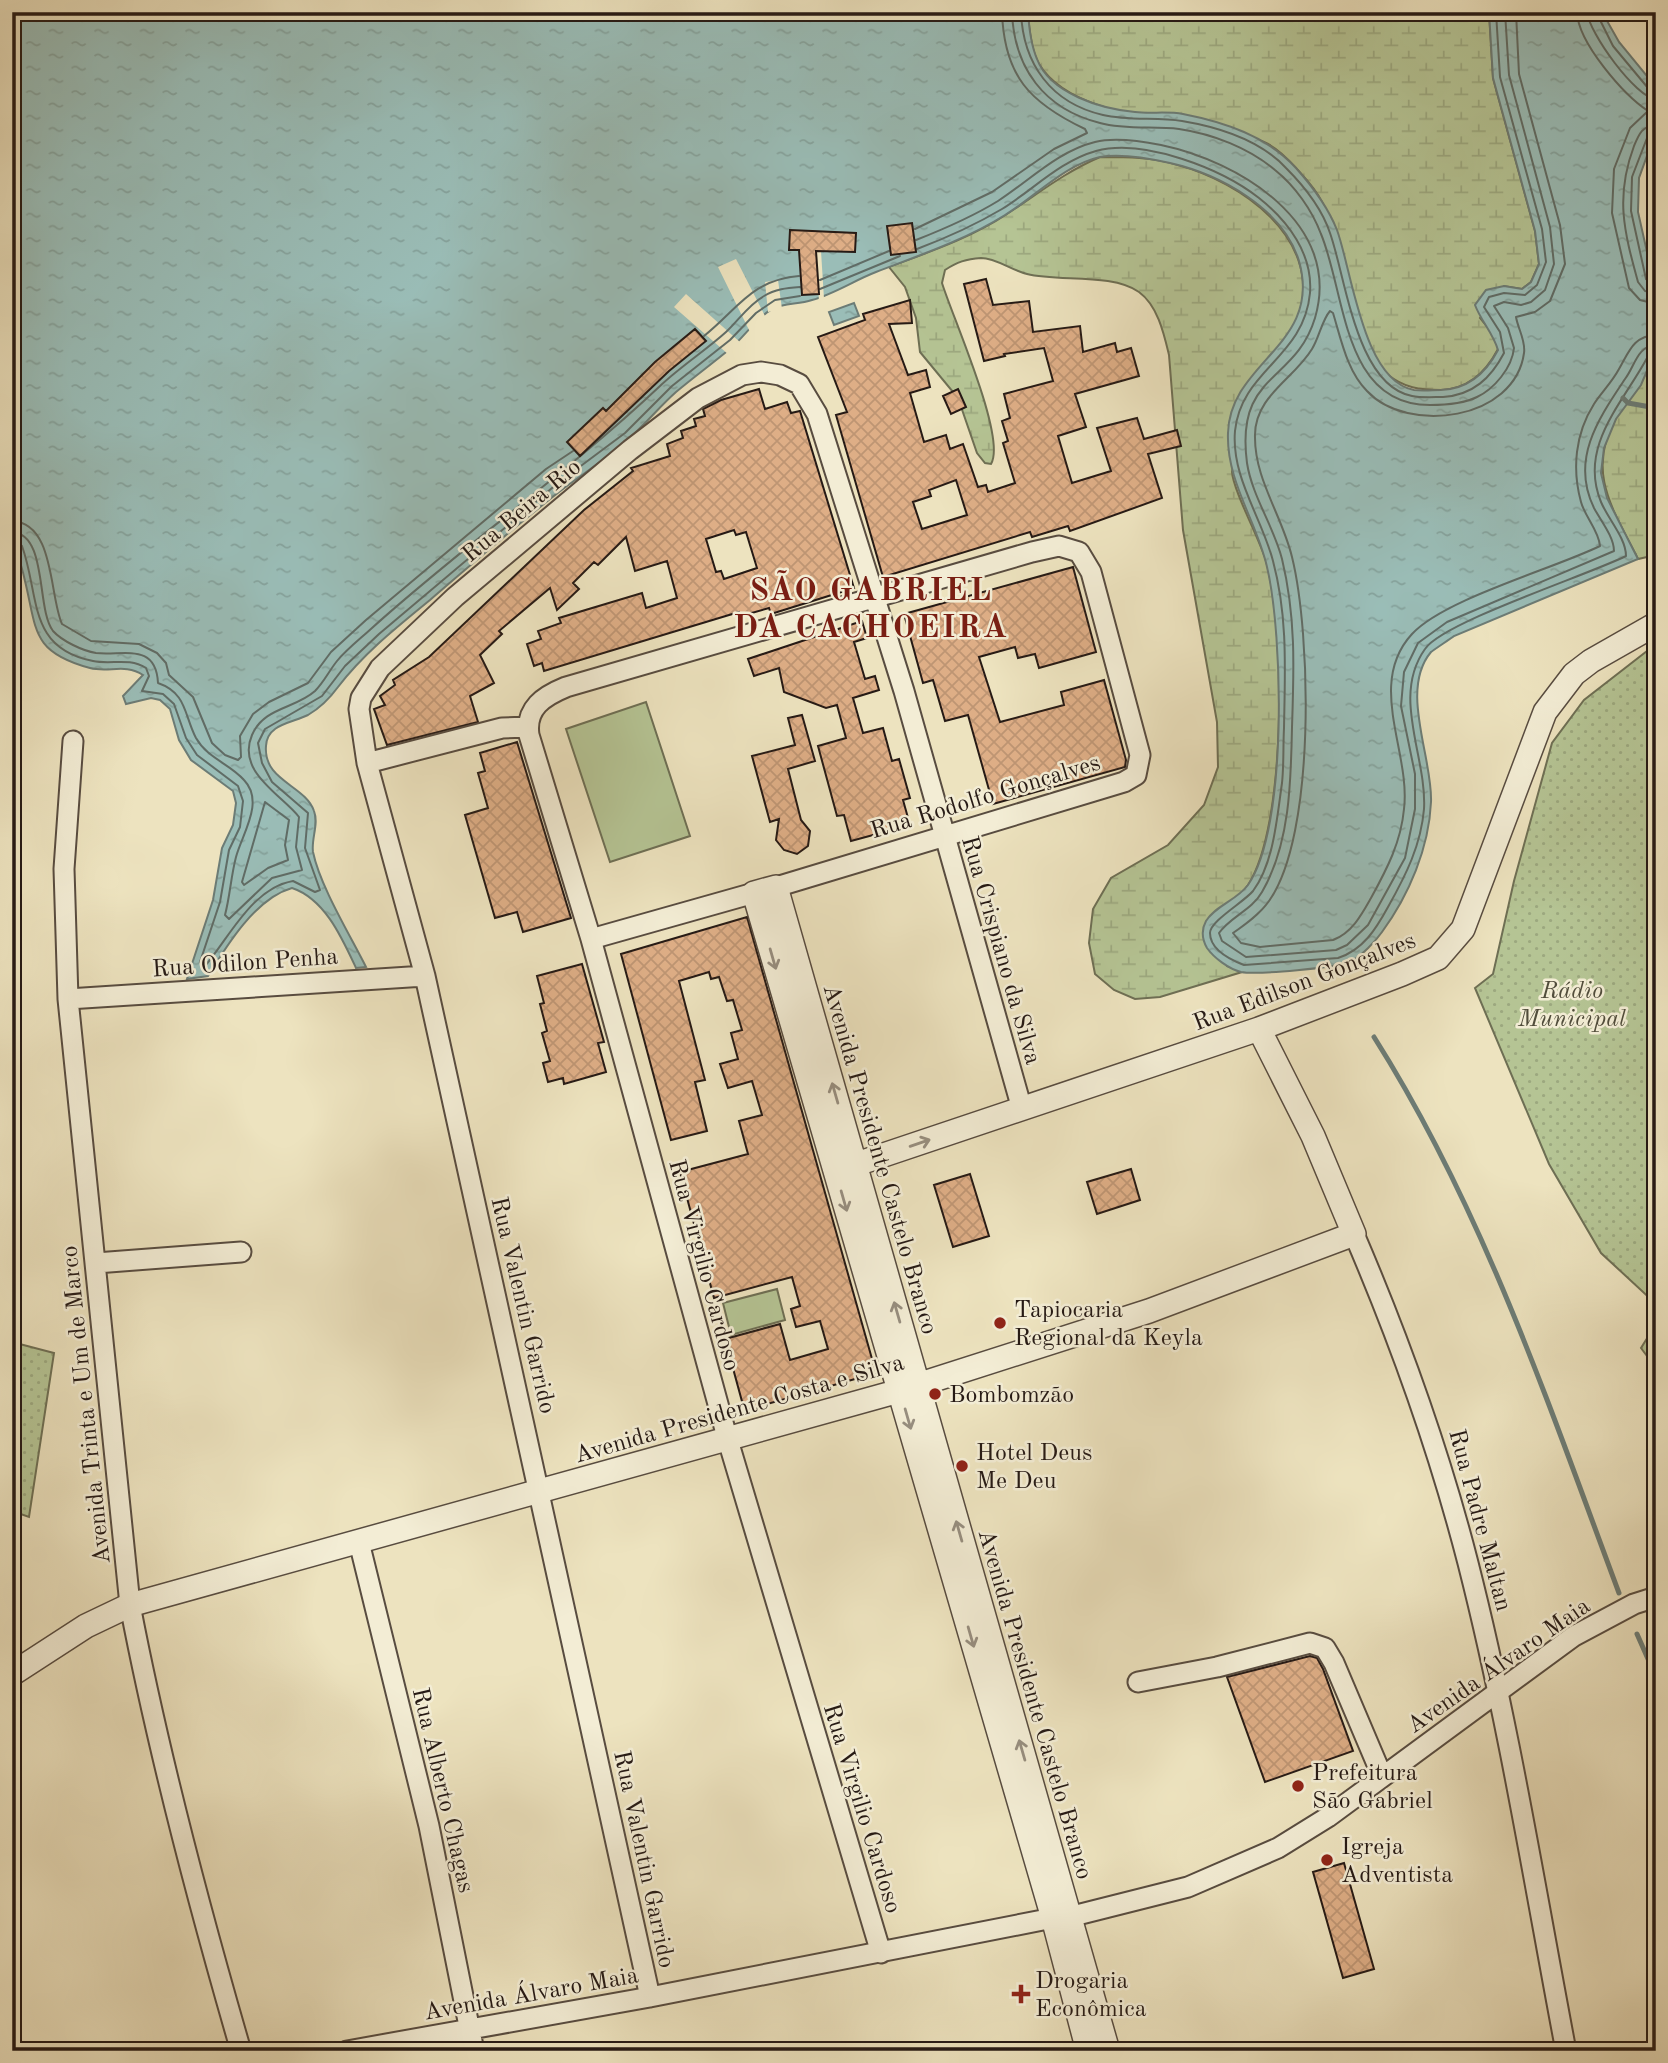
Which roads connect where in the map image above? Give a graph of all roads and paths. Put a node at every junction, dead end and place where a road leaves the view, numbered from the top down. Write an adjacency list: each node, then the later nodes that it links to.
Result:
1 (742, 375): 2 (street, Rua Crispiano da Silva); 4 (street, Rua Beira Rio)
2 (876, 599): 5 (street); 8 (street, Rua Crispiano da Silva); 8 (street, Rua Rodolfo Gonçalves)
3 (1656, 624): 14 (street, Rua Edilson Gonçalves)
4 (359, 709): 7 (street, Rua Valentin Garrido)
5 (530, 718): 7 (street); 11 (street, Rua Virgilio Cardoso)
6 (73, 741): 13 (street, Avenida Trinta e Um de Marco)
7 (367, 763): 12 (street, Rua Valentin Garrido)
8 (944, 835): 9 (street, Rua Rodolfo Gonçalves); 15 (street, Rua Crispiano da Silva)
9 (776, 887): 10 (street, Rua Rodolfo Gonçalves); 16 (street, Avenida Presidente Castelo Branco, one-way to 9)
10 (754, 893): 11 (street, Rua Rodolfo Gonçalves); 16 (street, Avenida Presidente Castelo Branco, one-way to 16)
11 (591, 939): 21 (street, Rua Virgilio Cardoso)
12 (425, 976): 13 (street, Rua Odilon Penha); 22 (street, Rua Valentin Garrido)
13 (68, 999): 19 (street, Avenida Trinta e Um de Marco)
14 (1259, 1029): 15 (street, Rua Edilson Gonçalves); 17 (street, Rua Padre Maltan)
15 (1022, 1109): 16 (street, Rua Edilson Gonçalves, one-way to 15)
16 (845, 1168): 20 (street, Avenida Presidente Castelo Branco)
17 (1354, 1234): 20 (street, Avenida Presidente Costa e Silva); 28 (street, Rua Padre Maltan)
18 (241, 1252): 19 (street)
19 (96, 1263): 25 (street, Avenida Trinta e Um de Marco)
20 (909, 1387): 21 (street, Avenida Presidente Costa e Silva); 30 (street, Avenida Presidente Castelo Branco)
21 (727, 1437): 22 (street, Avenida Presidente Costa e Silva); 31 (street, Rua Virgilio Cardoso)
22 (540, 1493): 23 (street, Avenida Presidente Costa e Silva); 32 (street, Rua Valentin Garrido)
23 (359, 1542): 25 (street, Avenida Presidente Costa e Silva); 33 (street, Rua Alberto Chagas)
24 (1656, 1597): 28 (street, Avenida Álvaro Maia)
25 (130, 1605): 26 (street, Avenida Presidente Costa e Silva); 34 (street, Avenida Trinta e Um de Marco)
26 (12, 1674)
27 (1138, 1682): 29 (street)
28 (1498, 1693): 29 (street, Avenida Álvaro Maia); 39 (street, Rua Padre Maltan)
29 (1382, 1776): 30 (street, Avenida Álvaro Maia)
30 (1061, 1918): 31 (street, Avenida Álvaro Maia); 37 (street, Avenida Presidente Castelo Branco); 38 (street, Avenida Presidente Castelo Branco)
31 (881, 1953): 32 (street, Avenida Álvaro Maia)
32 (650, 1997): 33 (street, Avenida Álvaro Maia)
33 (470, 2028): 35 (street, Avenida Álvaro Maia); 36 (street, Rua Alberto Chagas)
34 (241, 2051)
35 (347, 2051)
36 (474, 2051)
37 (1088, 2051)
38 (1108, 2051)
39 (1566, 2051)

